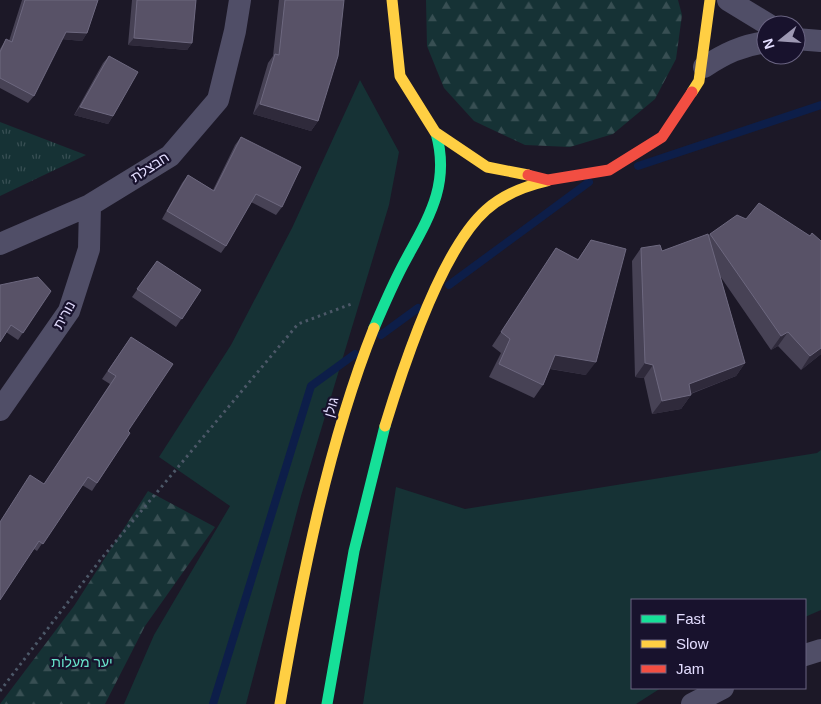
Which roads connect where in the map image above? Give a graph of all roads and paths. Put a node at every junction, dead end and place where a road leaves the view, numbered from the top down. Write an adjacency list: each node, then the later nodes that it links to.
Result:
1 (240, 0): 10 (street, חבצלת)
2 (392, 0): 8 (street)
3 (710, 0): 7 (street)
4 (728, 0): 5 (street)
5 (756, 18)
6 (756, 44): 7 (street)
7 (704, 67): 9 (street)
8 (436, 133): 9 (street); 12 (street, גולן)
9 (547, 181): 19 (street)
10 (90, 206): 11 (street, חבצלת); 13 (street, נורית)
11 (0, 244)
12 (390, 290): 17 (path); 18 (street, גולן)
13 (0, 410)
14 (821, 650): 15 (street)
15 (806, 655)
16 (722, 689): 20 (street)
17 (0, 691)
18 (280, 704)
19 (327, 704)
20 (692, 704)

